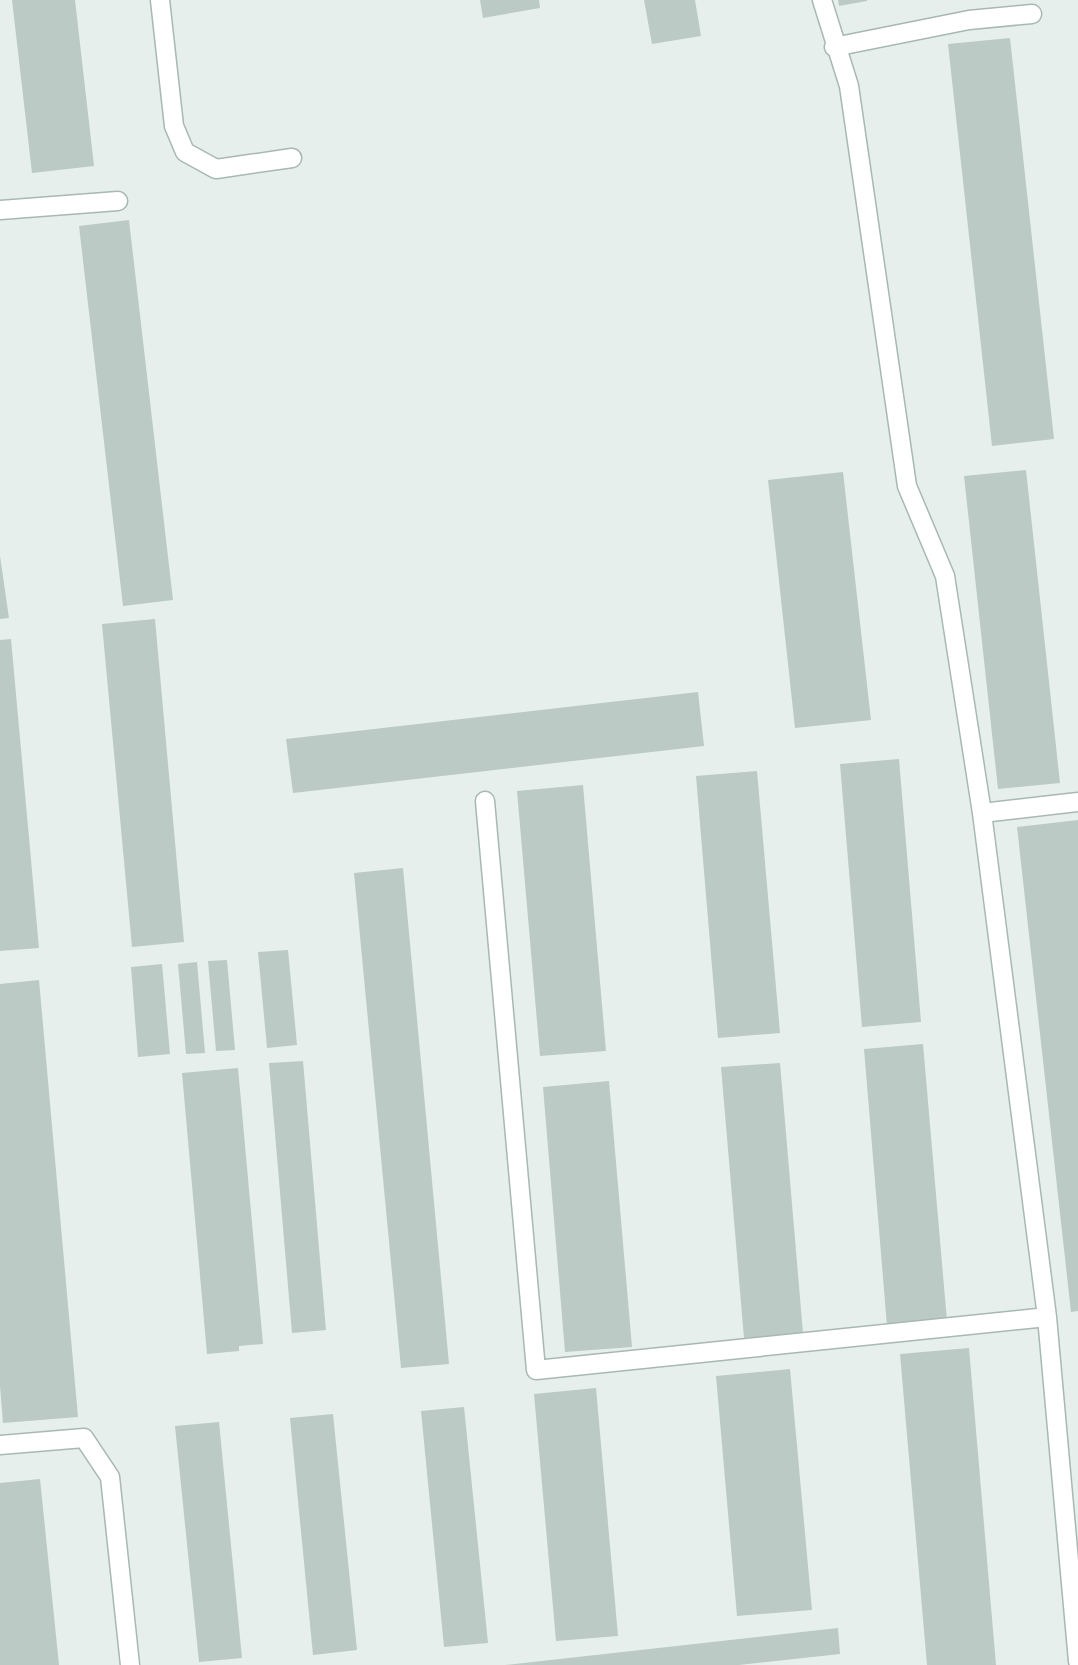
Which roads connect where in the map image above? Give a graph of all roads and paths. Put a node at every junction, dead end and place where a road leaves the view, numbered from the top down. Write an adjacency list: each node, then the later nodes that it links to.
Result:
1 (160, 0): 5 (street)
2 (822, 0): 4 (street)
3 (1032, 14): 4 (street)
4 (834, 47): 10 (street)
5 (292, 158)
6 (118, 201): 7 (street)
7 (0, 210)
8 (485, 801): 11 (street)
9 (1078, 802): 10 (street)
10 (982, 813): 11 (street)
11 (1047, 1317): 13 (street)
12 (0, 1445): 14 (street)
13 (1078, 1661)
14 (130, 1665)

